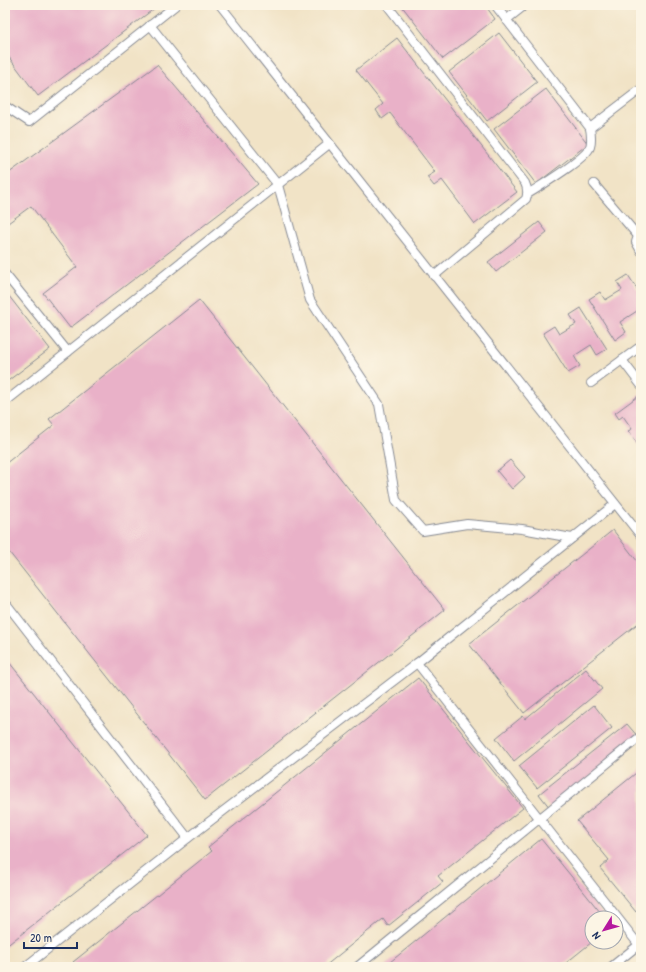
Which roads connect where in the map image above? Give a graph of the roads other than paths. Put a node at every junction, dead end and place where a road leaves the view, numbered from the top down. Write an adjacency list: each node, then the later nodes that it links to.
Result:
1 (176, 5): 7 (lane)
2 (220, 5): 11 (lane)
3 (388, 5): 14 (lane)
4 (495, 5): 6 (lane)
5 (525, 5): 6 (lane)
6 (506, 20): 10 (lane)
7 (150, 25): 9 (lane); 13 (lane)
8 (641, 89): 10 (lane)
9 (5, 106)
10 (590, 128): 14 (lane)
11 (330, 144): 13 (lane); 18 (lane)
12 (594, 184): 15 (lane)
13 (278, 185): 20 (lane); 27 (lane)
14 (528, 194): 18 (lane)
15 (640, 235): 16 (lane)
16 (641, 251)
17 (5, 274): 20 (lane)
18 (434, 276): 25 (lane)
19 (641, 346): 21 (lane)
20 (68, 352): 24 (lane)
21 (622, 360): 22 (lane); 23 (lane)
22 (591, 383)
23 (641, 385)
24 (5, 402)
25 (615, 504): 26 (lane); 27 (lane)
26 (641, 536)
27 (572, 538): 29 (lane)
28 (5, 602): 32 (lane)
29 (417, 663): 31 (lane); 32 (lane)
30 (641, 736): 31 (lane)
31 (540, 819): 33 (lane); 35 (lane)
32 (188, 838): 34 (lane)
33 (640, 944): 36 (lane)
34 (25, 967)
35 (356, 967)
36 (611, 967)

